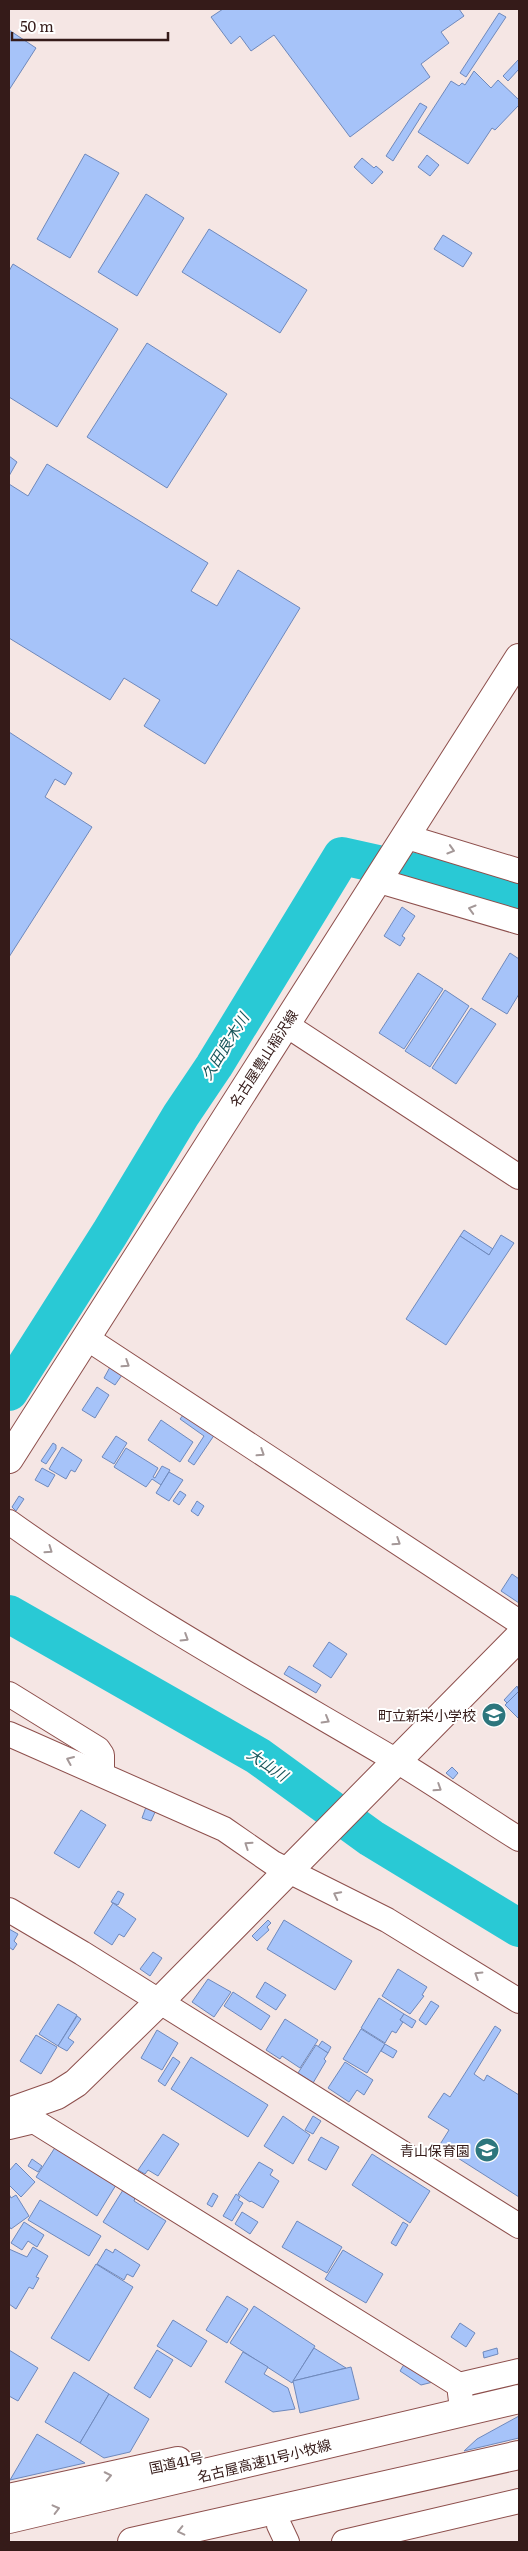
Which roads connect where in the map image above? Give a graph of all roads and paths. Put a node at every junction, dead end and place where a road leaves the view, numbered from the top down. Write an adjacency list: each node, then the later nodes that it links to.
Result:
1 (519, 658): 2 (main road, 名古屋豊山稲沢線)
2 (404, 836): 3 (street, one-way to 3); 4 (main road, 名古屋豊山稲沢線)
3 (519, 871)
4 (376, 879): 5 (street, one-way to 4); 6 (main road, 名古屋豊山稲沢線)
5 (519, 922)
6 (285, 1024): 7 (street); 8 (main road, 名古屋豊山稲沢線)
7 (519, 1176)
8 (85, 1337): 9 (main road, 名古屋豊山稲沢線); 11 (street, one-way to 11)
9 (9, 1459)
10 (9, 1522): 15 (street, one-way to 15)
11 (519, 1622)
12 (519, 1637): 15 (main road)
13 (9, 1694): 16 (street)
14 (9, 1734): 16 (street, one-way to 14)
15 (396, 1762): 17 (street, one-way to 17); 18 (main road)
16 (96, 1772): 18 (street, one-way to 16)
17 (519, 1839)
18 (293, 1867): 20 (street, one-way to 18); 21 (main road)
19 (9, 1910): 21 (street)
20 (519, 2001)
21 (159, 2002): 22 (main road); 24 (street)
22 (9, 2112)
23 (9, 2127): 27 (street)
24 (519, 2226)
25 (519, 2371): 27 (street)
26 (519, 2388): 27 (main road, 国道41号)
27 (460, 2393): 31 (main road, 国道41号, one-way to 27)
28 (519, 2399): 33 (main road, 名古屋高速11号小牧線, one-way to 28)
29 (519, 2456): 35 (main road, one-way to 35)
30 (519, 2470): 34 (main road)
31 (9, 2498)
32 (519, 2501): 37 (street)
33 (9, 2519)
34 (283, 2534): 36 (main road)
35 (132, 2542)
36 (202, 2542)
37 (344, 2542)

